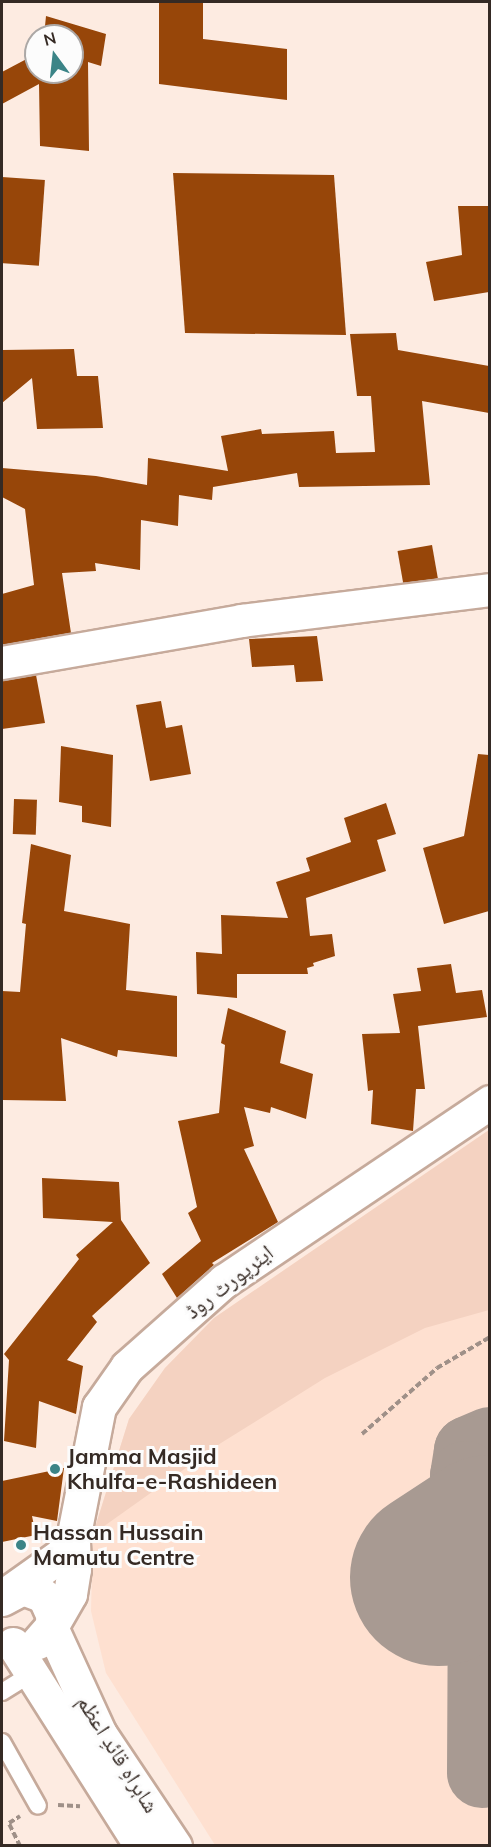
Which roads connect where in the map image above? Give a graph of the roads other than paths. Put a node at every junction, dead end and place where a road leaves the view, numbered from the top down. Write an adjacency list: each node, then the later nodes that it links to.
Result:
1 (489, 590): 2 (street)
2 (2, 663)
3 (489, 1102): 4 (main road, ایئرپورٹ روڈ)
4 (73, 1539): 5 (main road); 6 (main road, ایئرپورٹ روڈ)
5 (5, 1593): 6 (main road, شاہراہِ قائدِ اعظم)
6 (51, 1627): 7 (main road); 13 (main road, شاہراہِ قائدِ اعظم)
7 (8, 1639): 8 (main road, شاہراہِ قائدِ اعظم)
8 (32, 1673): 9 (lane); 12 (main road, شاہراہِ قائدِ اعظم)
9 (2, 1692)
10 (2, 1742): 11 (lane)
11 (38, 1806)
12 (141, 1845)
13 (176, 1845)

